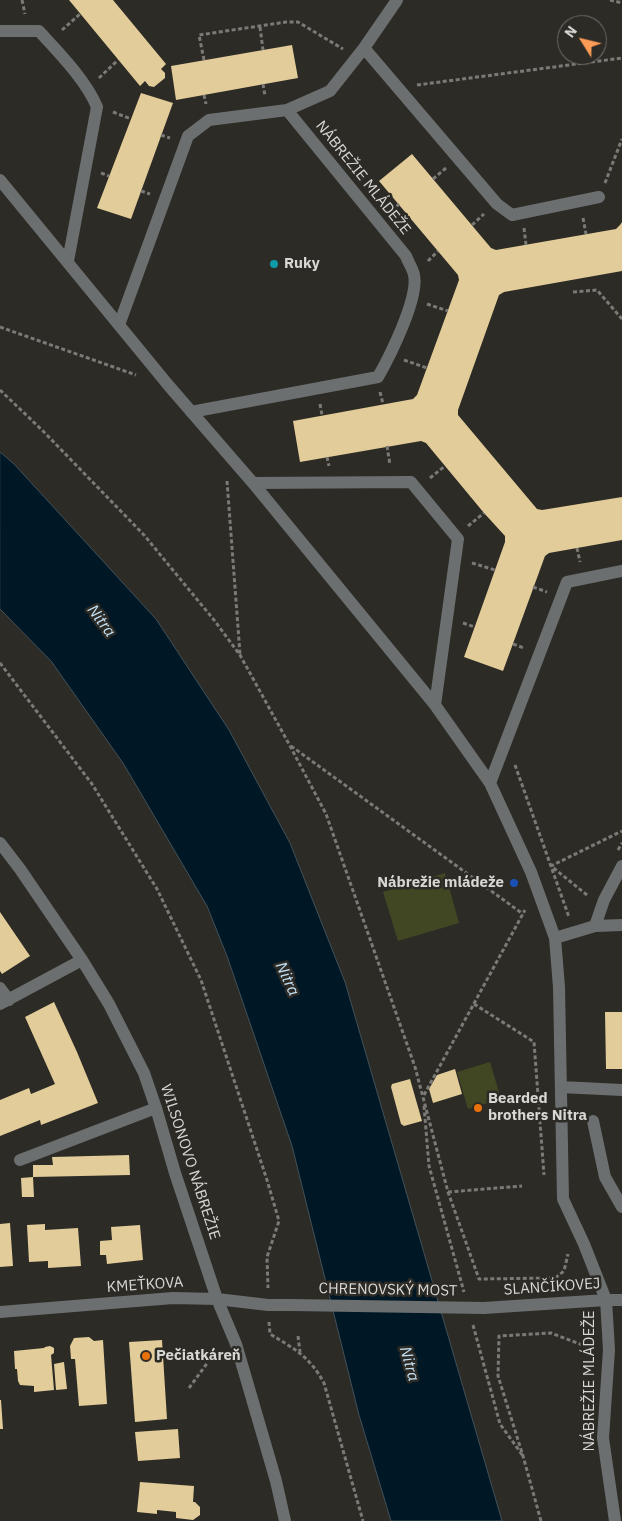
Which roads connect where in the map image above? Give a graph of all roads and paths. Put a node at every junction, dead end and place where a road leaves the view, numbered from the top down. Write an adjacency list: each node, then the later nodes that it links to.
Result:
1 (397, 0): 9 (street)
2 (610, 0): 3 (path)
3 (622, 3)
4 (80, 14): 7 (path)
5 (260, 26): 8 (path); 9 (path); 12 (path)
6 (0, 31): 7 (street)
7 (49, 42): 14 (street)
8 (263, 50)
9 (360, 53): 13 (street); 15 (street)
10 (622, 58): 13 (path)
11 (118, 60): 14 (path)
12 (204, 60)
13 (397, 87): 18 (street)
14 (87, 89): 19 (street)
15 (287, 110): 22 (street); 24 (street, NÁBREŽIE MLÁDEŽE)
16 (622, 139): 18 (path)
17 (0, 180): 19 (street, NÁBREŽIE MLÁDEŽE)
18 (599, 197)
19 (68, 261): 22 (street, NÁBREŽIE MLÁDEŽE)
20 (573, 292): 21 (path)
21 (622, 319)
22 (119, 325): 28 (street, NÁBREŽIE MLÁDEŽE)
23 (0, 327): 26 (path)
24 (390, 355): 25 (path); 28 (street, NÁBREŽIE MLÁDEŽE)
25 (427, 368)
26 (141, 376)
27 (0, 390): 34 (path)
28 (191, 412): 29 (street, NÁBREŽIE MLÁDEŽE)
29 (225, 452): 30 (street, NÁBREŽIE MLÁDEŽE); 34 (path)
30 (253, 483): 31 (street); 36 (street, NÁBREŽIE MLÁDEŽE)
31 (455, 557): 32 (path); 36 (street)
32 (495, 570)
33 (622, 571): 37 (street)
34 (240, 655): 38 (path)
35 (0, 662): 66 (path)
36 (434, 704): 39 (street, NÁBREŽIE MLÁDEŽE)
37 (506, 740): 39 (street); 42 (path)
38 (289, 744): 46 (path); 57 (path)
39 (490, 782): 44 (street, NÁBREŽIE MLÁDEŽE)
40 (622, 831): 42 (path)
41 (0, 843): 51 (street, WILSONOVO NÁBREŽIE)
42 (551, 866): 45 (path); 49 (path)
43 (622, 866): 48 (street)
44 (537, 889): 46 (path); 50 (street, NÁBREŽIE MLÁDEŽE)
45 (592, 899)
46 (523, 914): 54 (path)
47 (622, 925): 48 (street)
48 (595, 926): 49 (street)
49 (575, 932): 50 (street)
50 (555, 938): 55 (street, NÁBREŽIE MLÁDEŽE)
51 (82, 960): 53 (street); 58 (street, WILSONOVO NÁBREŽIE)
52 (0, 988): 53 (street)
53 (4, 1002)
54 (474, 1004): 57 (path); 61 (path)
55 (561, 1087): 56 (street); 69 (street, NÁBREŽIE MLÁDEŽE)
56 (622, 1090)
57 (424, 1095): 63 (path); 68 (path)
58 (156, 1108): 60 (street); 67 (street, WILSONOVO NÁBREŽIE)
59 (593, 1121): 64 (street)
60 (20, 1160)
61 (545, 1181)
62 (522, 1186): 63 (path)
63 (448, 1192): 65 (path)
64 (622, 1207)
65 (569, 1253)
66 (268, 1290)
67 (217, 1299): 71 (street, KMEŤKOVA); 73 (street, KMEŤKOVA); 82 (street, WILSONOVO NÁBREŽIE)
68 (466, 1300)
69 (606, 1300): 70 (street, SLANČÍKOVEJ); 72 (street, SLANČÍKOVEJ); 85 (street, NÁBREŽIE MLÁDEŽE)
70 (622, 1300)
71 (292, 1305): 72 (street, CHRENOVSKÝ MOST, bridge)
72 (484, 1308)
73 (0, 1312)
74 (471, 1319): 81 (path)
75 (270, 1328): 79 (path)
76 (298, 1336): 79 (path)
77 (593, 1349): 81 (path)
78 (216, 1351): 80 (path)
79 (300, 1352): 83 (path)
80 (189, 1388)
81 (523, 1456): 84 (path)
82 (285, 1521)
83 (363, 1521)
84 (541, 1521)
85 (615, 1521)

